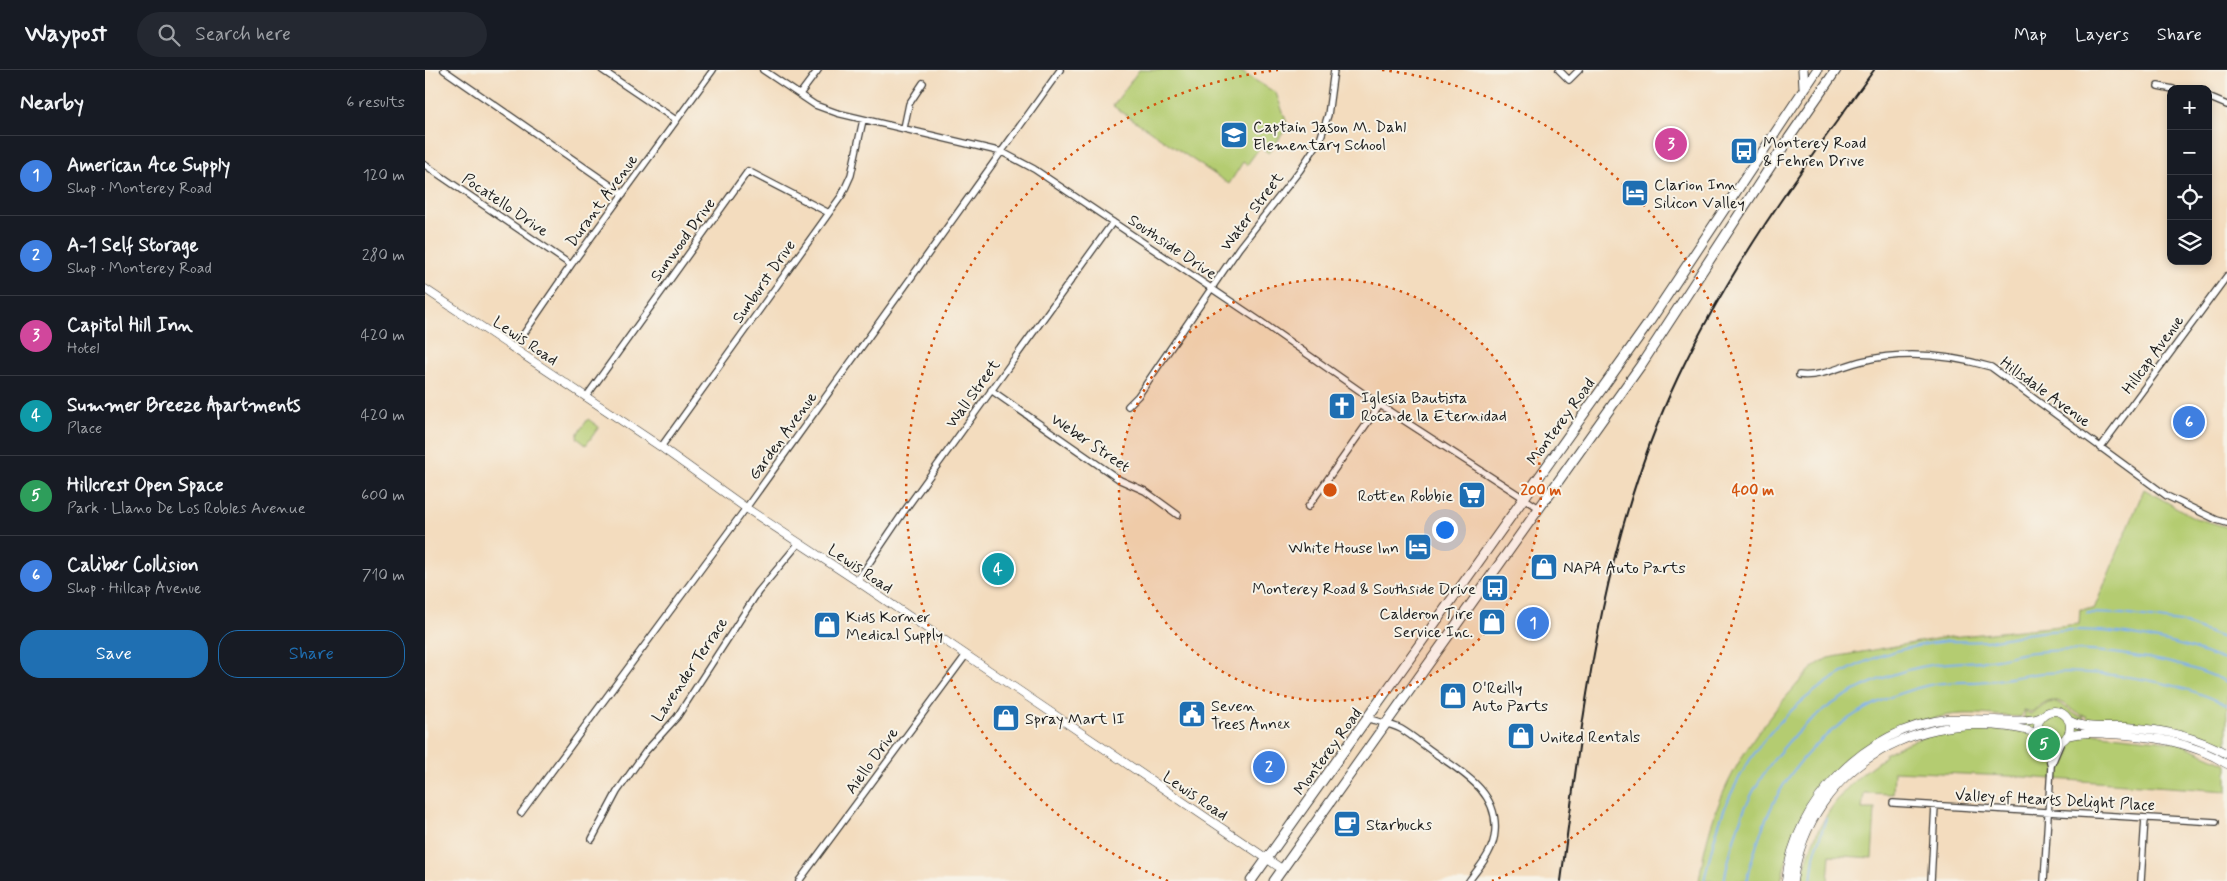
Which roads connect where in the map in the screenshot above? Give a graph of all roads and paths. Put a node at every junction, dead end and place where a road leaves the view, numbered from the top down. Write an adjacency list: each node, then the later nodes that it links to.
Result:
1 (444, 70): 25 (street)
2 (602, 70): 20 (street)
3 (713, 70): 20 (street, Durant Avenue)
4 (763, 70): 17 (street, Southside Drive)
5 (818, 70): 17 (street)
6 (1060, 70): 23 (street, Garden Avenue)
7 (1334, 70): 31 (street, Water Street)
8 (1559, 70): 9 (street)
9 (1579, 70)
10 (1803, 70): 15 (main road)
11 (1817, 70): 15 (main road, Monterey Road)
12 (1834, 71): 33 (main road, Monterey Road)
13 (923, 82): 22 (street)
14 (2158, 86): 16 (street)
15 (1804, 87): 32 (main road, Monterey Road)
16 (2167, 88)
17 (800, 94): 21 (street, Southside Drive)
18 (2212, 99): 19 (street)
19 (2227, 105)
20 (676, 120): 25 (street, Durant Avenue)
21 (863, 120): 22 (street, Southside Drive); 26 (street, Sunburst Drive)
22 (904, 128): 23 (street, Southside Drive)
23 (1002, 152): 27 (street, Southside Drive); 44 (street, Garden Avenue)
24 (425, 165): 28 (street, Pocatello Drive)
25 (623, 194): 28 (street, Durant Avenue)
26 (829, 213): 37 (street, Sunwood Drive); 40 (street, Sunburst Drive)
27 (1113, 222): 31 (street, Southside Drive); 36 (street, Wall Street)
28 (571, 265): 34 (street, Durant Avenue)
29 (2227, 276): 41 (street, Hillcap Avenue)
30 (425, 289): 34 (street, Lewis Road)
31 (1213, 289): 38 (street, Southside Drive); 39 (street, Water Street)
32 (1665, 299): 33 (main road); 42 (main road, Monterey Road)
33 (1678, 307): 45 (main road, Monterey Road)
34 (514, 348): 37 (street, Lewis Road)
35 (1799, 374): 41 (street, Hillsdale Avenue)
36 (991, 390): 46 (street, Weber Street); 49 (street, Wall Street)
37 (586, 397): 40 (street, Lewis Road)
38 (1380, 405): 42 (street, Southside Drive); 43 (street)
39 (1129, 406)
40 (661, 447): 44 (street, Lewis Road)
41 (2100, 448): 47 (street, Hillsdale Avenue)
42 (1524, 498): 45 (street, Southside Drive); 52 (main road, Monterey Road)
43 (1308, 507)
44 (746, 508): 48 (street, Lewis Road); 63 (street, Garden Avenue)
45 (1539, 508): 54 (main road, Monterey Road)
46 (1178, 515)
47 (2227, 523)
48 (799, 543): 49 (street, Lewis Road); 66 (street, Lavender Terrace)
49 (857, 580): 50 (street, Lewis Road)
50 (966, 655): 67 (street, Lewis Road); 69 (street, Aiello Drive)
51 (2041, 717): 53 (street); 55 (street); 73 (street)
52 (1369, 719): 54 (street); 67 (main road, Monterey Road)
53 (2068, 720): 56 (street); 57 (street)
54 (1385, 724): 68 (main road, Monterey Road); 72 (street)
55 (2041, 736): 56 (street); 59 (street); 74 (street)
56 (2064, 738): 58 (street); 59 (street)
57 (2227, 754)
58 (2227, 764)
59 (2051, 766): 62 (street)
60 (1893, 803): 61 (street, Valley of Hearts Delight Place)
61 (1935, 805): 62 (street, Valley of Hearts Delight Place); 75 (street)
62 (2048, 812): 64 (street, Valley of Hearts Delight Place); 76 (street)
63 (521, 813)
64 (2145, 818): 65 (street, Valley of Hearts Delight Place); 77 (street)
65 (2216, 822)
66 (592, 839)
67 (1267, 859): 68 (street, Lewis Road); 70 (main road, Monterey Road)
68 (1282, 869): 71 (main road, Monterey Road)
69 (799, 881)
70 (1251, 881)
71 (1274, 881)
72 (1469, 881)
73 (1786, 881)
74 (1793, 881)
75 (1931, 881)
76 (2044, 881)
77 (2141, 881)

